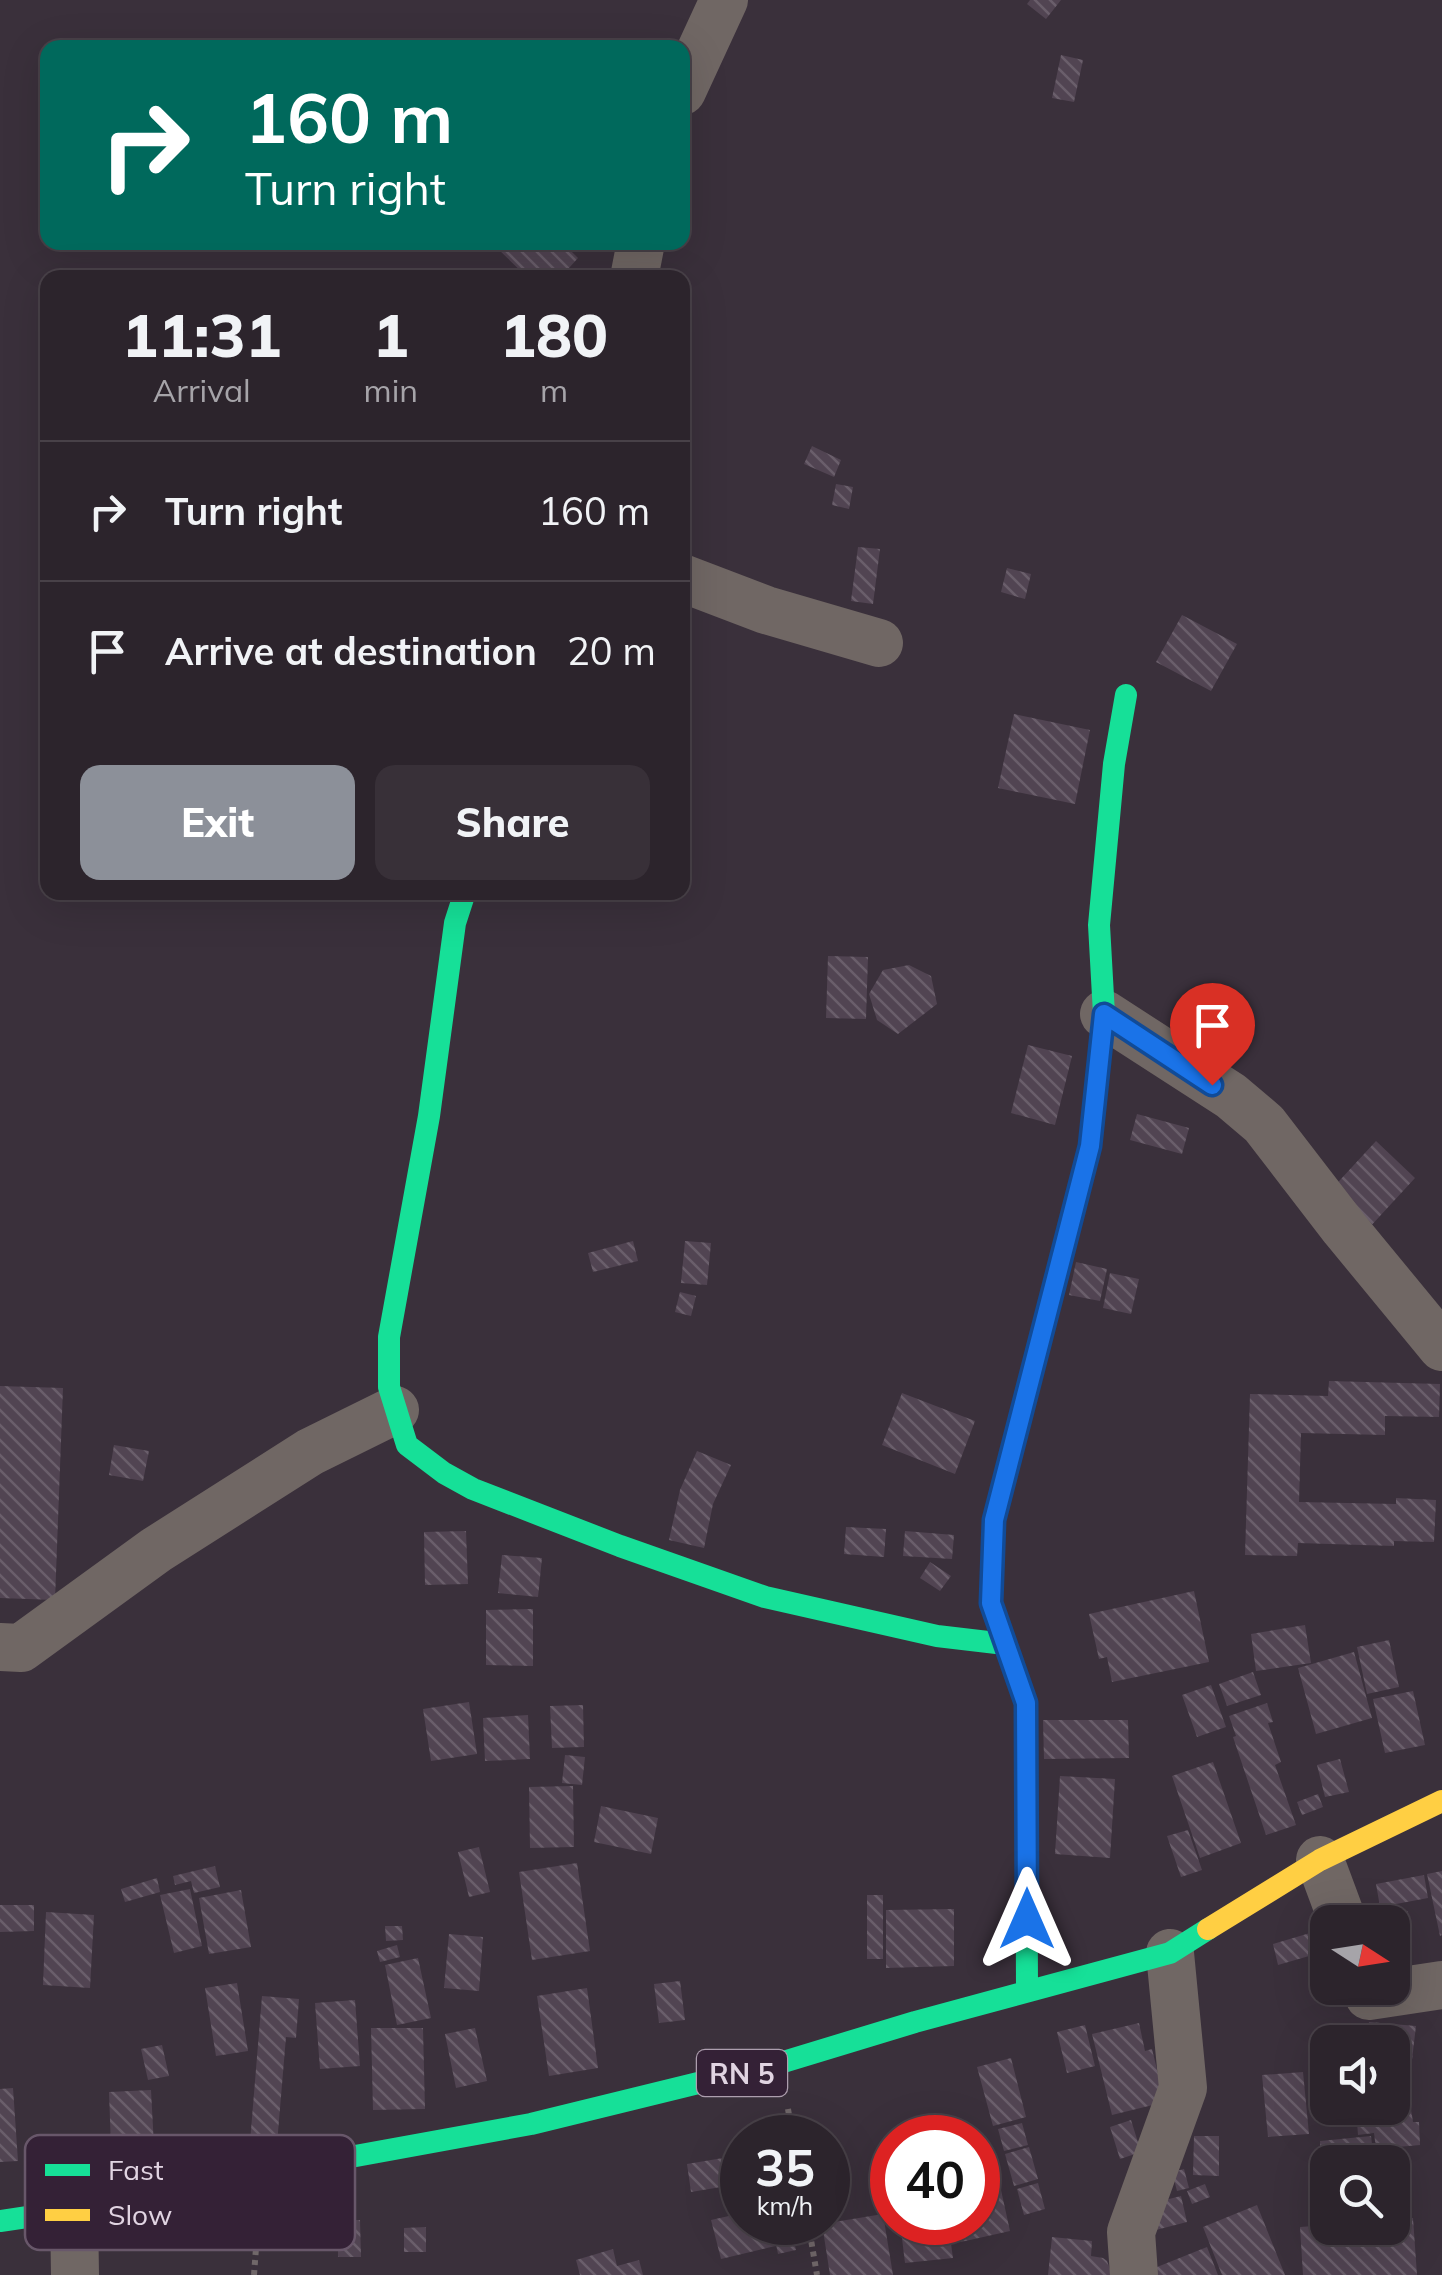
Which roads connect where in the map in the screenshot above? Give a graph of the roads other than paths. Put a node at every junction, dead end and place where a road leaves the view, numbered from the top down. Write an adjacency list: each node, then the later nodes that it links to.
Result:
1 (724, 0): 2 (street)
2 (690, 74)
3 (690, 581): 4 (street)
4 (879, 643)
5 (1126, 694): 7 (street)
6 (462, 900): 9 (street)
7 (1104, 1014): 8 (street); 10 (street)
8 (1442, 1347)
9 (395, 1410): 10 (street); 11 (street)
10 (1005, 1644): 18 (street)
11 (0, 1647)
12 (1442, 1801): 13 (street, RN 5)
13 (1320, 1860): 14 (street); 15 (street, RN 5)
14 (1337, 1905)
15 (1170, 1953): 18 (street, RN 5); 24 (street)
16 (1442, 1986): 17 (street)
17 (1410, 1990)
18 (1027, 1992): 19 (street, RN 5)
19 (355, 2156)
20 (25, 2218): 21 (street, RN 5)
21 (0, 2222)
22 (75, 2250): 23 (street)
23 (75, 2275)
24 (1134, 2275)

